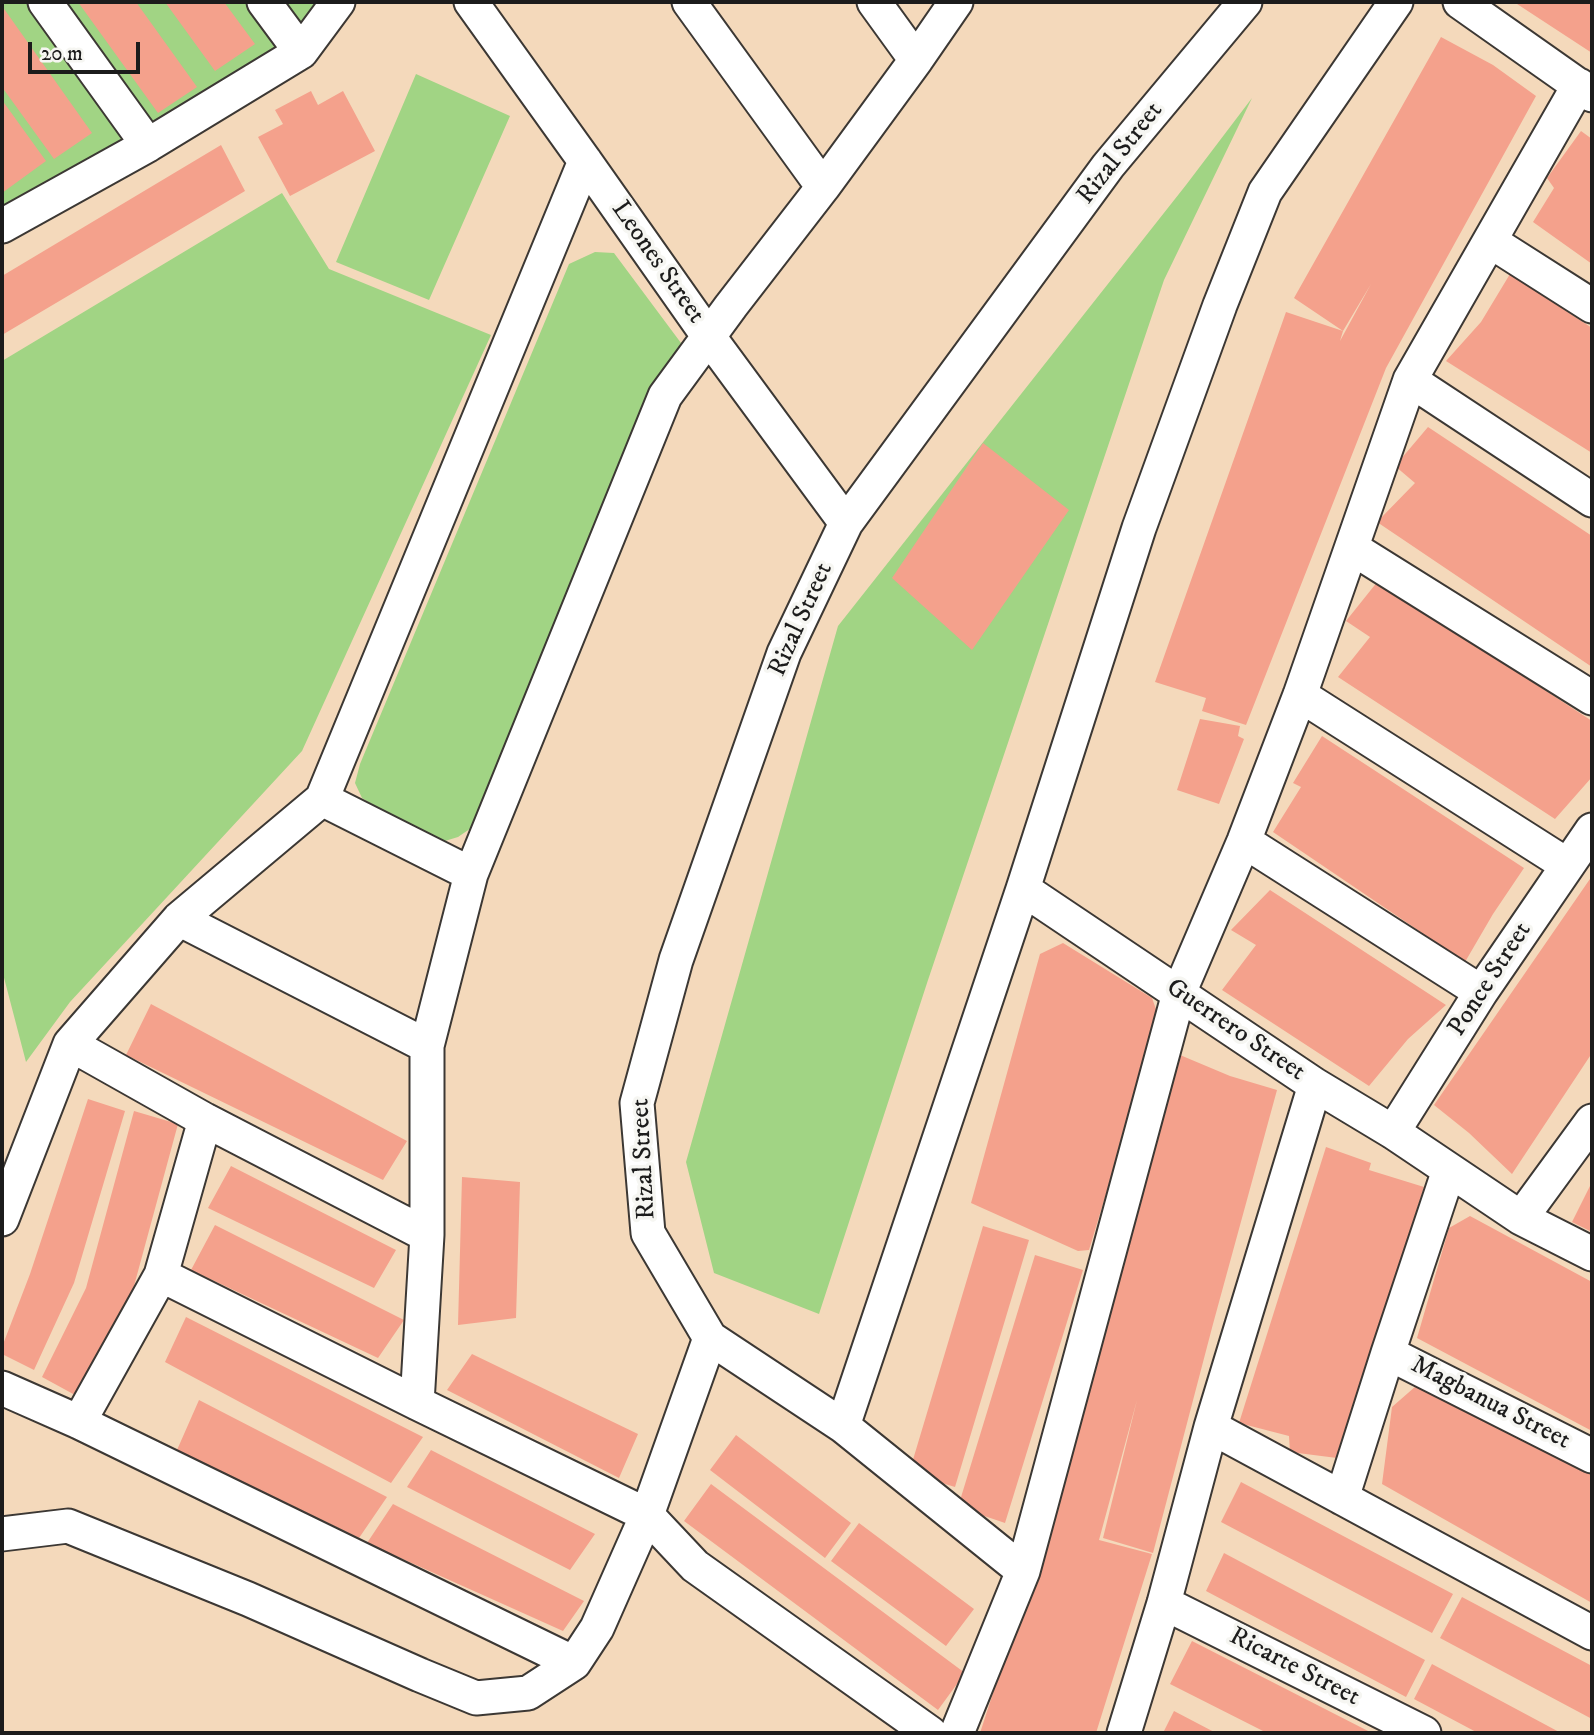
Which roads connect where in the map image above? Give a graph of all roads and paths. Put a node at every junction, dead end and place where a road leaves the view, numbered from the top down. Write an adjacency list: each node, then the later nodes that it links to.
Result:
1 (45, 2): 14 (street)
2 (264, 2): 11 (street)
3 (338, 2): 11 (street)
4 (471, 2): 15 (street, Leones Street)
5 (689, 2): 16 (street)
6 (874, 2): 12 (street)
7 (956, 2): 12 (street)
8 (1245, 2): 23 (street, Rizal Street)
9 (1396, 2): 32 (street)
10 (1460, 2): 13 (street)
11 (301, 52): 14 (street)
12 (916, 60): 16 (street)
13 (1585, 90): 18 (street)
14 (148, 145): 17 (street)
15 (585, 161): 20 (street, Leones Street); 27 (street)
16 (823, 187): 20 (street)
17 (2, 226)
18 (1490, 242): 19 (street); 21 (street)
19 (1592, 306)
20 (709, 337): 23 (street, Leones Street); 31 (street)
21 (1410, 380): 22 (street); 24 (street)
22 (1592, 500)
23 (846, 523): 48 (street, Rizal Street)
24 (1352, 548): 25 (street); 26 (street)
25 (1300, 695): 29 (street); 30 (street)
26 (1592, 698)
27 (322, 799): 31 (street); 33 (street)
28 (1592, 830): 30 (street, Ponce Street)
29 (1244, 841): 34 (street); 35 (street)
30 (1567, 865): 34 (street, Ponce Street)
31 (471, 874): 37 (street)
32 (1023, 889): 35 (street, Guerrero Street); 53 (street)
33 (180, 919): 36 (street); 37 (street)
34 (1481, 992): 41 (street, Ponce Street)
35 (1178, 993): 38 (street, Guerrero Street); 59 (street)
36 (70, 1044): 39 (street); 44 (street)
37 (427, 1046): 45 (street)
38 (1315, 1085): 41 (street, Guerrero Street); 54 (street)
39 (205, 1120): 45 (street); 47 (street)
40 (1592, 1121): 43 (street)
41 (1393, 1132): 42 (street, Guerrero Street)
42 (1449, 1170): 43 (street, Guerrero Street); 49 (street)
43 (1521, 1218): 46 (street, Guerrero Street)
44 (2, 1219)
45 (427, 1235): 51 (street)
46 (1592, 1254)
47 (161, 1275): 51 (street); 52 (street)
48 (710, 1338): 53 (street); 57 (street)
49 (1388, 1353): 55 (street, Magbanua Street); 56 (street)
50 (2, 1388): 52 (street)
51 (416, 1403): 57 (street)
52 (79, 1422): 62 (street)
53 (843, 1426): 59 (street)
54 (1211, 1427): 56 (street); 60 (street)
55 (1592, 1456)
56 (1342, 1498): 61 (street)
57 (647, 1515): 62 (street); 63 (street)
58 (2, 1534): 62 (street)
59 (1023, 1571): 64 (street)
60 (1164, 1603): 65 (street); 66 (street, Ricarte Street)
61 (1592, 1633)
62 (574, 1663)
63 (930, 1733)
64 (957, 1733)
65 (1125, 1733)
66 (1424, 1733)

